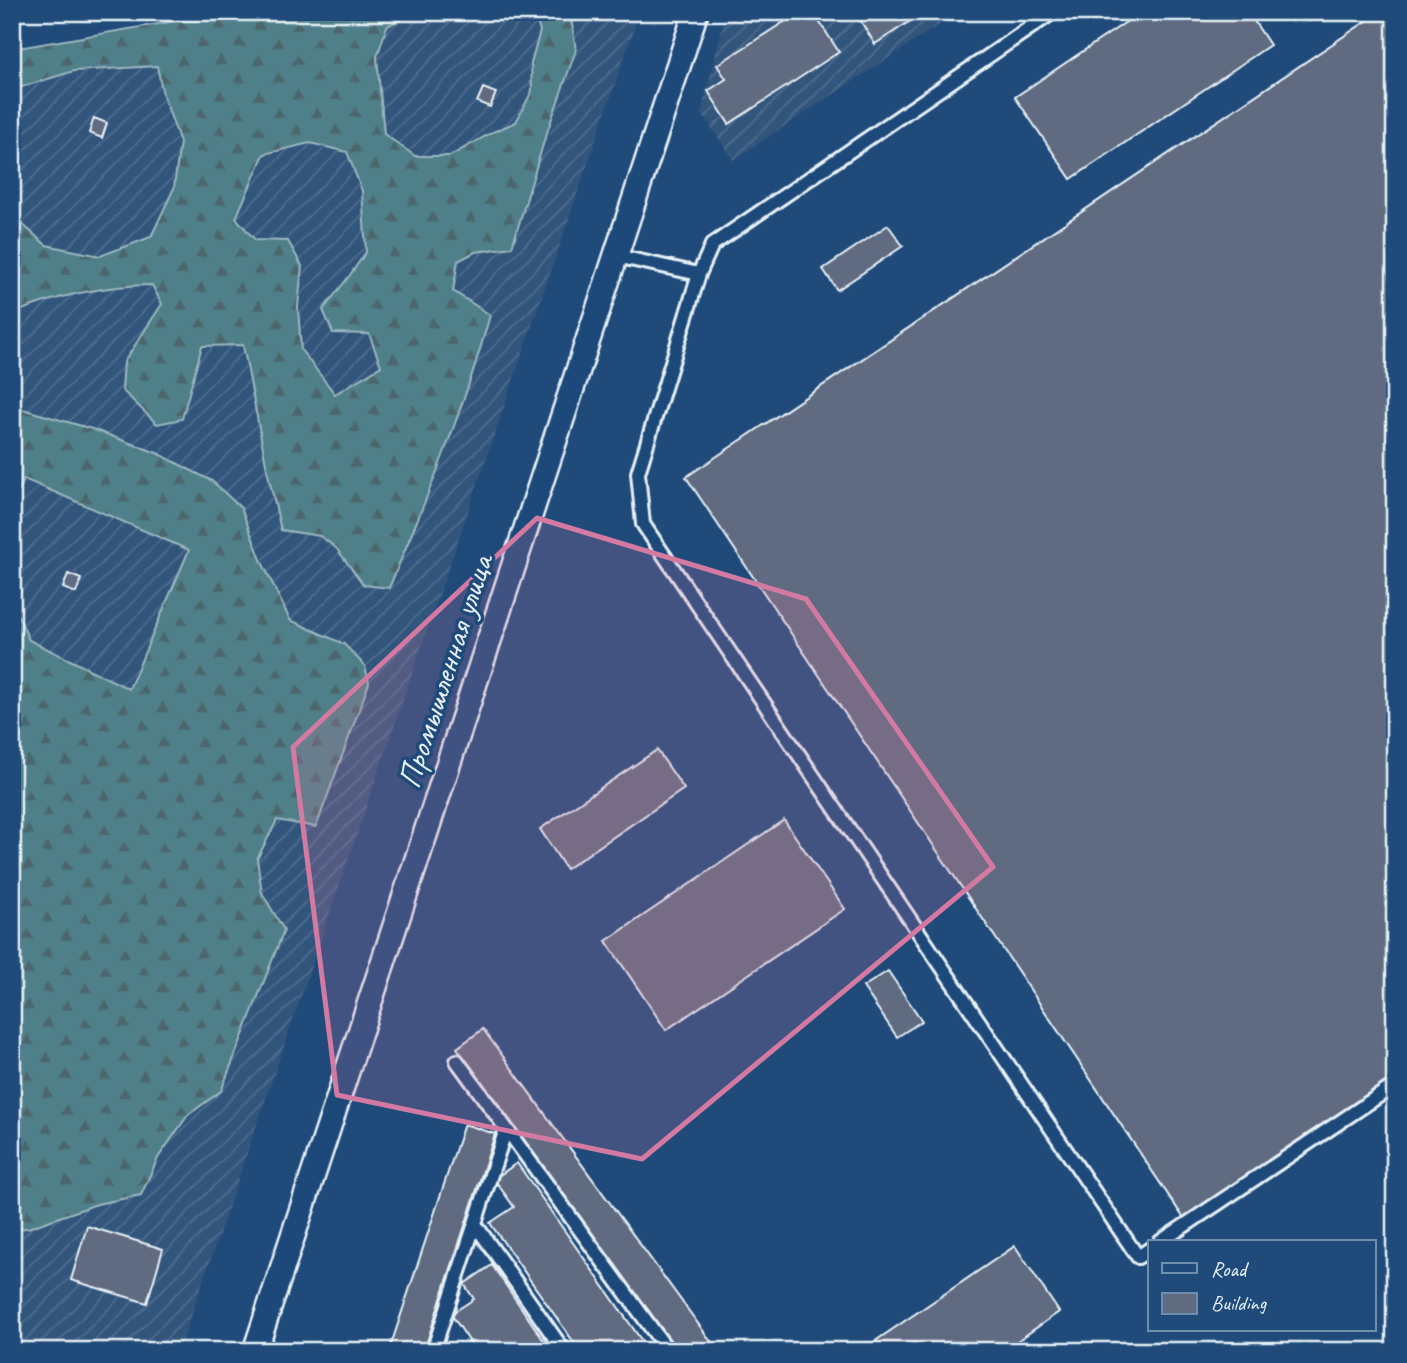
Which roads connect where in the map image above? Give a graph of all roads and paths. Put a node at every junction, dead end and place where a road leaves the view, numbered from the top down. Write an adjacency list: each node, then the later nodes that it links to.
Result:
1 (696, 12): 3 (street, Промышленная улица)
2 (1053, 12): 4 (lane)
3 (616, 256): 4 (lane); 12 (street, Промышленная улица)
4 (699, 274): 10 (lane)
5 (457, 1061): 7 (lane)
6 (1395, 1085): 9 (lane)
7 (506, 1129): 8 (lane); 14 (lane)
8 (475, 1224): 11 (lane); 13 (lane)
9 (1163, 1240)
10 (1148, 1250)
11 (438, 1347)
12 (255, 1351)
13 (564, 1351)
14 (668, 1351)

